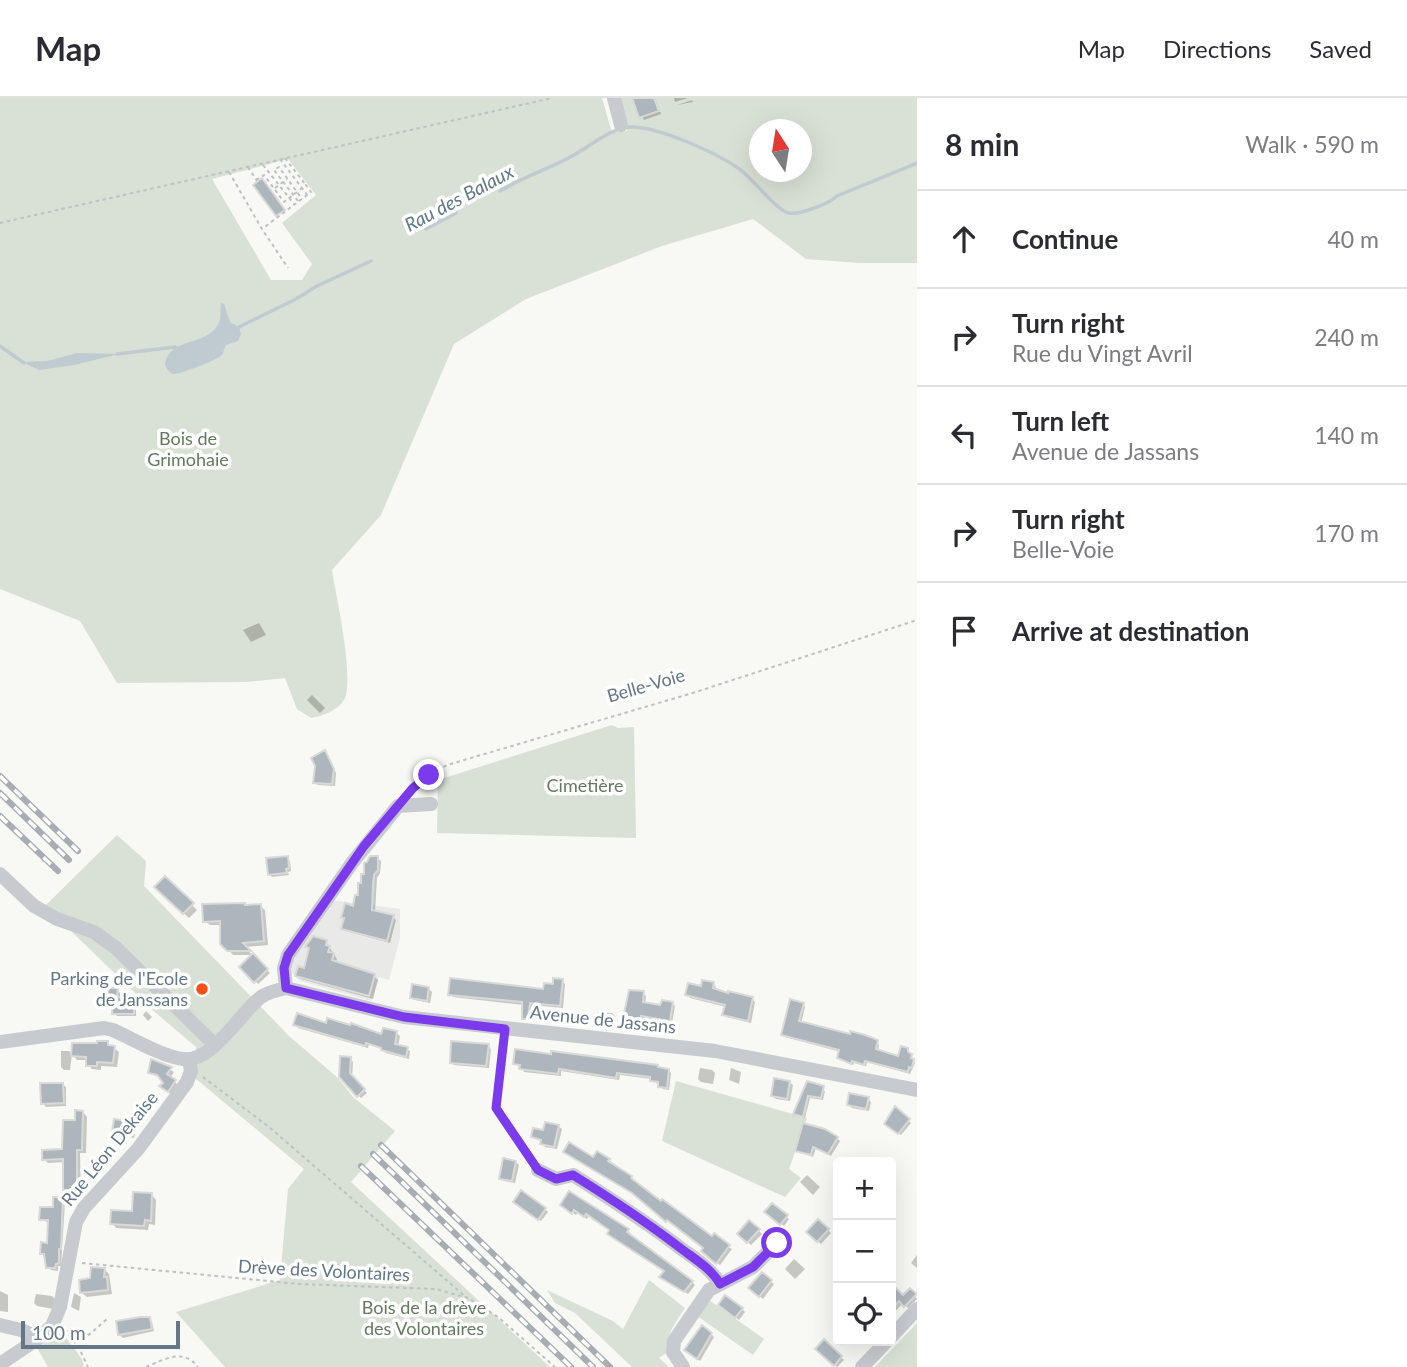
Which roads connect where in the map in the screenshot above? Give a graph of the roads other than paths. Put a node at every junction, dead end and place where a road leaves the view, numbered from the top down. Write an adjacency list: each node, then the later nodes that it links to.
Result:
1 (614, 98): 2 (street)
2 (621, 125)
3 (431, 804): 5 (street)
4 (0, 874): 7 (street)
5 (286, 988): 7 (street); 9 (street, Avenue de Jassans)
6 (0, 1042): 8 (street)
7 (215, 1045): 8 (street)
8 (190, 1065): 16 (street, Rue Léon Dekaise)
9 (917, 1090)
10 (538, 1170): 12 (street)
11 (777, 1243): 12 (street)
12 (720, 1284): 19 (street)
13 (917, 1309): 15 (street)
14 (0, 1325): 16 (street)
15 (896, 1331)
16 (39, 1338): 18 (street, Rue Léon Dekaise)
17 (882, 1346): 20 (street)
18 (0, 1364)
19 (683, 1367)
20 (862, 1367)

